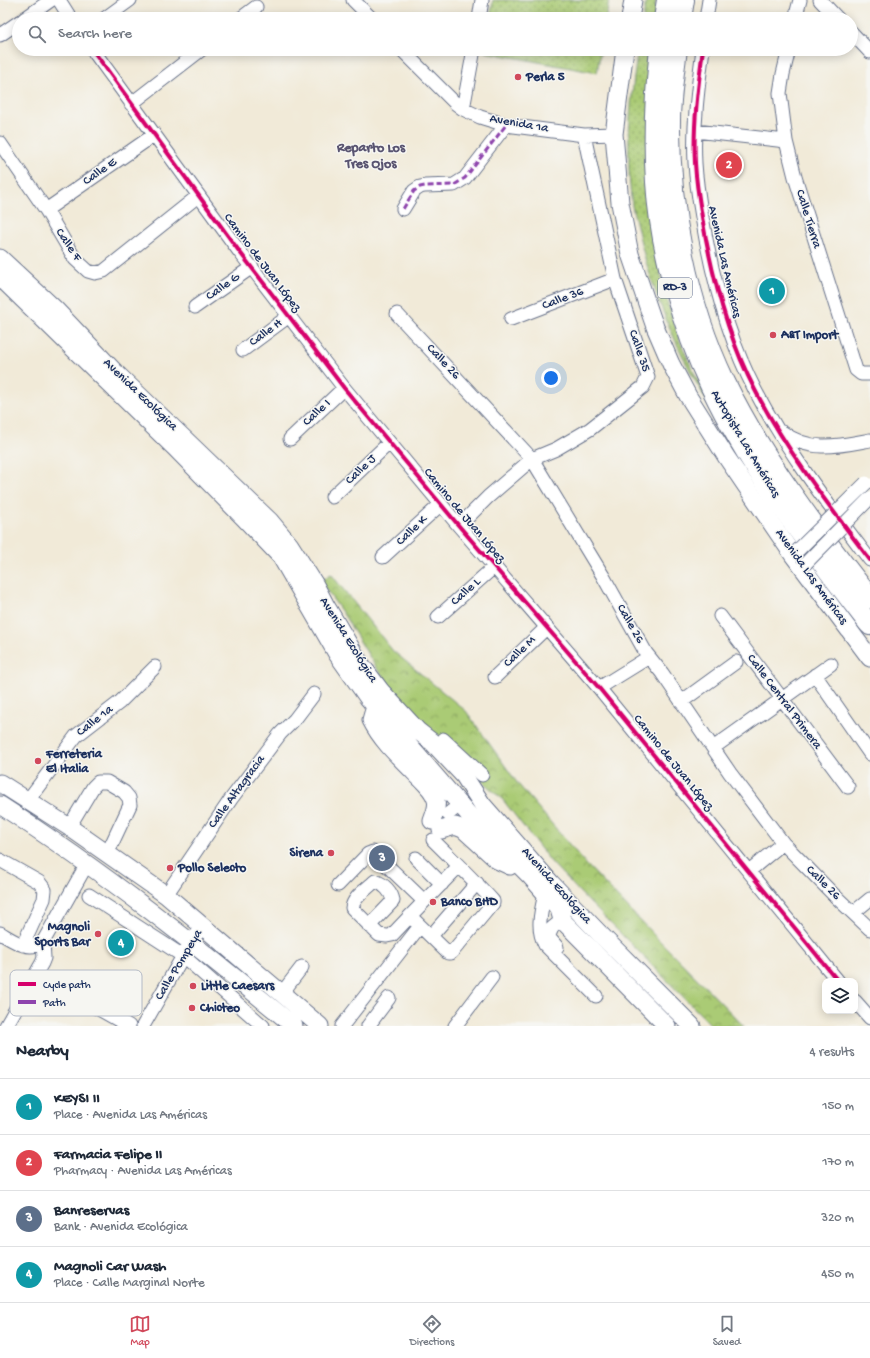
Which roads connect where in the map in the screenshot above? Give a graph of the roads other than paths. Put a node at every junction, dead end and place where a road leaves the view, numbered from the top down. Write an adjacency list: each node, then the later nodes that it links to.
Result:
1 (51, 0): 13 (street)
2 (59, 0): 14 (street)
3 (130, 0): 15 (street)
4 (353, 0): 17 (street)
5 (482, 0): 18 (street)
6 (633, 0): 19 (main road)
7 (667, 0): 20 (highway)
8 (684, 0): 21 (highway)
9 (709, 0): 22 (street)
10 (800, 0): 23 (street)
11 (820, 0): 24 (street)
12 (256, 7): 16 (street)
13 (34, 12)
14 (67, 12)
15 (114, 12)
16 (249, 12)
17 (365, 12)
18 (480, 12)
19 (631, 12)
20 (665, 12)
21 (682, 12)
22 (707, 12)
23 (797, 12)
24 (831, 12)
25 (12, 27): 26 (street)
26 (0, 35)
27 (858, 39): 28 (street)
28 (870, 52)
29 (97, 56): 38 (street, Camino de Juan López)
30 (193, 56): 38 (street)
31 (408, 56): 39 (street, Avenida 1a)
32 (473, 56): 39 (street)
33 (624, 56): 42 (main road, Avenida Las Américas)
34 (659, 56): 78 (highway, Autopista Las Américas / RD-3)
35 (676, 56): 75 (highway, Autopista Las Américas / RD-3)
36 (702, 56): 41 (street, Avenida Las Américas)
37 (787, 56): 45 (street, Calle Tierra)
38 (131, 104): 43 (street, Camino de Juan López)
39 (463, 109): 40 (street, Avenida 1a)
40 (506, 125): 44 (street, Avenida 1a); 48 (street)
41 (695, 131): 45 (street); 61 (street, Avenida Las Américas)
42 (614, 134): 44 (street, Avenida 1a); 73 (main road, Avenida Las Américas)
43 (154, 135): 47 (street, Camino de Juan López); 49 (street, Calle E)
44 (584, 135): 53 (street, Calle 35)
45 (786, 141): 59 (street, Calle Tierra)
46 (0, 143): 49 (street, Calle F)
47 (198, 196): 49 (street, Calle F); 51 (street, Camino de Juan López)
48 (403, 209)
49 (46, 210)
50 (0, 258): 92 (main road, Avenida Ecológica)
51 (252, 267): 54 (street, Calle G); 56 (street, Camino de Juan López)
52 (0, 277): 91 (main road, Avenida Ecológica)
53 (614, 279): 57 (street, Calle 36); 65 (street, Calle 35)
54 (195, 307)
55 (397, 314): 65 (street, Calle 26)
56 (289, 316): 58 (street, Calle H); 60 (street, Camino de Juan López)
57 (511, 319)
58 (243, 350)
59 (870, 374)
60 (344, 388): 62 (street, Calle I); 64 (street, Camino de Juan López)
61 (777, 428): 63 (street); 72 (street, Avenida Las Américas)
62 (290, 439)
63 (870, 440)
64 (389, 443): 67 (street, Calle J); 69 (street, Camino de Juan López)
65 (532, 459): 70 (street, Calle 35); 80 (street, Calle 26)
66 (870, 480): 73 (street, bridge)
67 (332, 497)
68 (870, 498): 73 (street, bridge)
69 (441, 504): 70 (street, Camino de Juan López); 71 (street, Calle K)
70 (459, 526): 74 (street, Camino de Juan López)
71 (383, 557)
72 (870, 560)
73 (797, 561): 81 (main road, Avenida Las Américas)
74 (494, 567): 77 (street, Calle L); 79 (street, Camino de Juan López)
75 (870, 598)
76 (720, 616): 89 (street, Calle Central Primera)
77 (438, 617)
78 (870, 625)
79 (546, 628): 86 (street, Calle M); 87 (street, Camino de Juan López)
80 (649, 657): 87 (street); 90 (street, Calle 26)
81 (870, 658)
82 (736, 662): 90 (street)
83 (831, 664): 85 (street)
84 (155, 667): 99 (street, Calle 1a)
85 (815, 675): 89 (street); 95 (street)
86 (495, 677)
87 (599, 688): 110 (street, Camino de Juan López)
88 (314, 694): 116 (street, Calle Altagracia)
89 (782, 699): 94 (street); 98 (street, Calle Central Primera)
90 (681, 702): 94 (street, Calle 26)
91 (375, 706): 101 (main road, Avenida Ecológica); 101 (main road)
92 (418, 731): 96 (main road, Avenida Ecológica); 101 (main road)
93 (443, 739): 96 (street)
94 (713, 748): 103 (street, Calle 26)
95 (870, 754)
96 (473, 773): 109 (main road, Avenida Ecológica)
97 (0, 783): 99 (main road)
98 (848, 787)
99 (28, 800): 102 (main road)
100 (0, 805): 107 (main road)
101 (443, 822): 108 (street); 109 (main road); 109 (main road, Avenida Ecológica)
102 (69, 827): 104 (main road); 104 (street)
103 (783, 843): 110 (street); 119 (street, Calle 26)
104 (107, 854): 116 (main road)
105 (416, 858): 112 (street)
106 (0, 860): 130 (street)
107 (87, 864): 128 (street); 129 (main road)
108 (459, 866): 111 (street); 112 (street)
109 (530, 868): 114 (main road, Avenida Ecológica); 152 (main road, Avenida Ecológica)
110 (749, 871): 135 (street, Camino de Juan López)
111 (477, 883): 127 (street); 127 (street)
112 (442, 884): 118 (street)
113 (338, 885): 118 (street)
114 (545, 894): 121 (main road, Avenida Ecológica); 121 (street)
115 (89, 895): 131 (street)
116 (166, 895): 122 (main road)
117 (870, 899): 119 (street)
118 (424, 901): 120 (street)
119 (853, 913): 125 (street, Calle 26)
120 (411, 915): 123 (street); 124 (street)
121 (562, 920): 151 (main road, Avenida Ecológica)
122 (203, 926): 129 (street, Calle Pompeya); 136 (main road)
123 (369, 926)
124 (420, 926): 127 (street); 148 (street)
125 (870, 929)
126 (0, 933): 130 (street)
127 (431, 936)
128 (43, 942): 130 (street); 133 (street)
129 (191, 942): 131 (street, Calle Pompeya); 146 (main road)
130 (23, 945)
131 (183, 956): 144 (street, Calle Pompeya); 145 (street)
132 (302, 967): 136 (street)
133 (38, 970)
134 (492, 977): 150 (street)
135 (836, 978)
136 (282, 993): 147 (main road)
137 (390, 998): 149 (street)
138 (858, 1004): 141 (street)
139 (12, 1016): 142 (street)
140 (111, 1016): 143 (street)
141 (870, 1018)
142 (6, 1026)
143 (129, 1026)
144 (143, 1026)
145 (263, 1026)
146 (294, 1026)
147 (320, 1026)
148 (342, 1026)
149 (368, 1026)
150 (455, 1026)
151 (667, 1026)
152 (692, 1026)

